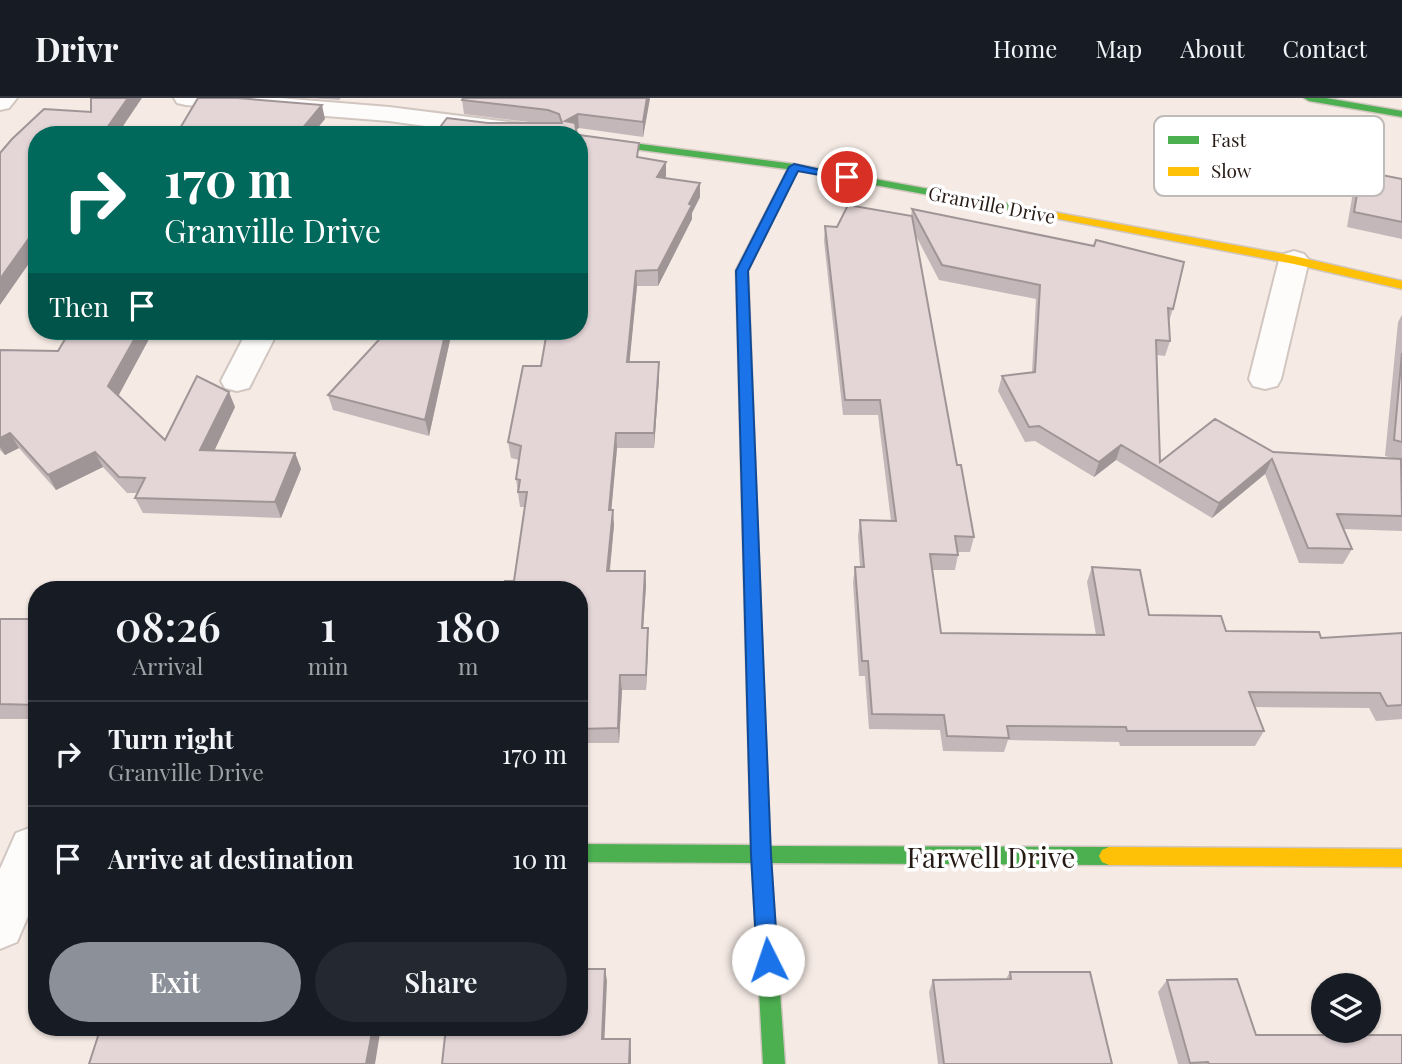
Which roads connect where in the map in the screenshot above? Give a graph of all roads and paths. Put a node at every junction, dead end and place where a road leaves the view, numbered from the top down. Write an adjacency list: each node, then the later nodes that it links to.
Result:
1 (5, 98): 4 (street)
2 (186, 98): 5 (street)
3 (1308, 98): 6 (main road)
4 (0, 103)
5 (389, 114): 7 (street); 8 (street)
6 (1402, 114)
7 (381, 126)
8 (480, 126)
9 (588, 140): 10 (main road, Granville Drive)
10 (794, 167): 11 (main road, Granville Drive); 18 (main road)
11 (1294, 260): 12 (main road, Granville Drive); 14 (street)
12 (1402, 285)
13 (258, 340): 15 (street)
14 (1265, 379)
15 (237, 381)
16 (23, 848): 20 (street)
17 (588, 853): 18 (main road, Farwell Drive)
18 (761, 855): 19 (main road, Farwell Drive); 21 (main road)
19 (1402, 858)
20 (0, 926)
21 (774, 1064)

